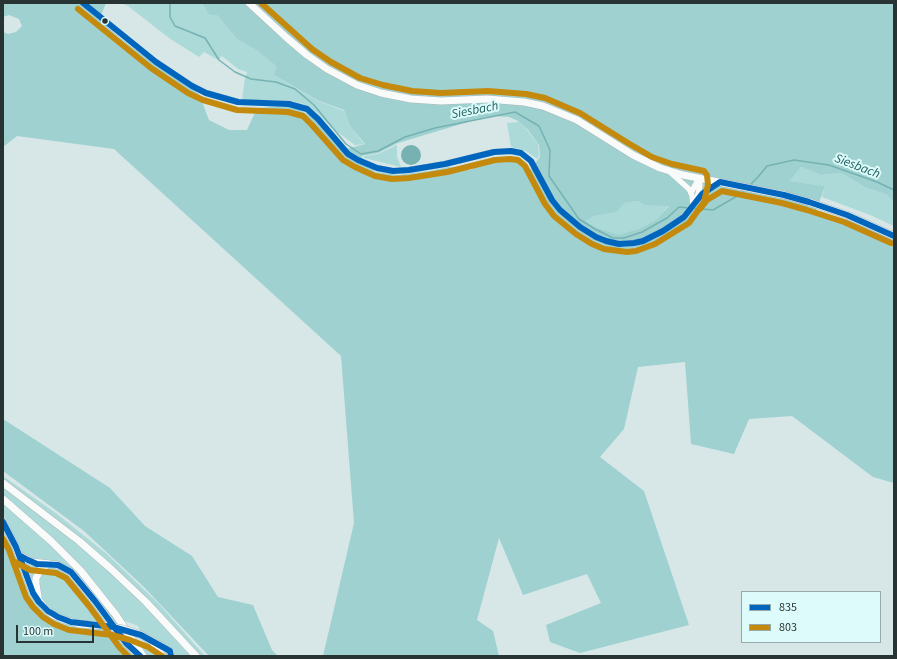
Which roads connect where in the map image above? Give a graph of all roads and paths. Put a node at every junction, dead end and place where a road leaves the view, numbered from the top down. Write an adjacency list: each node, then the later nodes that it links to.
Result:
1 (83, 3): 8 (street)
2 (249, 3): 3 (main road)
3 (670, 172): 4 (main road); 6 (street)
4 (699, 178): 5 (main road); 6 (street); 7 (street)
5 (720, 182): 7 (street); 9 (main road)
6 (691, 193): 8 (street)
7 (697, 199): 8 (street)
8 (693, 206)
9 (894, 236)
10 (3, 483): 21 (main road)
11 (3, 499): 18 (main road)
12 (3, 522): 13 (main road)
13 (19, 555): 14 (main road); 15 (main road)
14 (48, 564): 15 (main road); 18 (main road)
15 (39, 602): 16 (main road, bridge)
16 (152, 640): 17 (main road); 19 (main road)
17 (171, 654): 20 (street)
18 (141, 656)
19 (162, 656)
20 (176, 656)
21 (196, 656)

